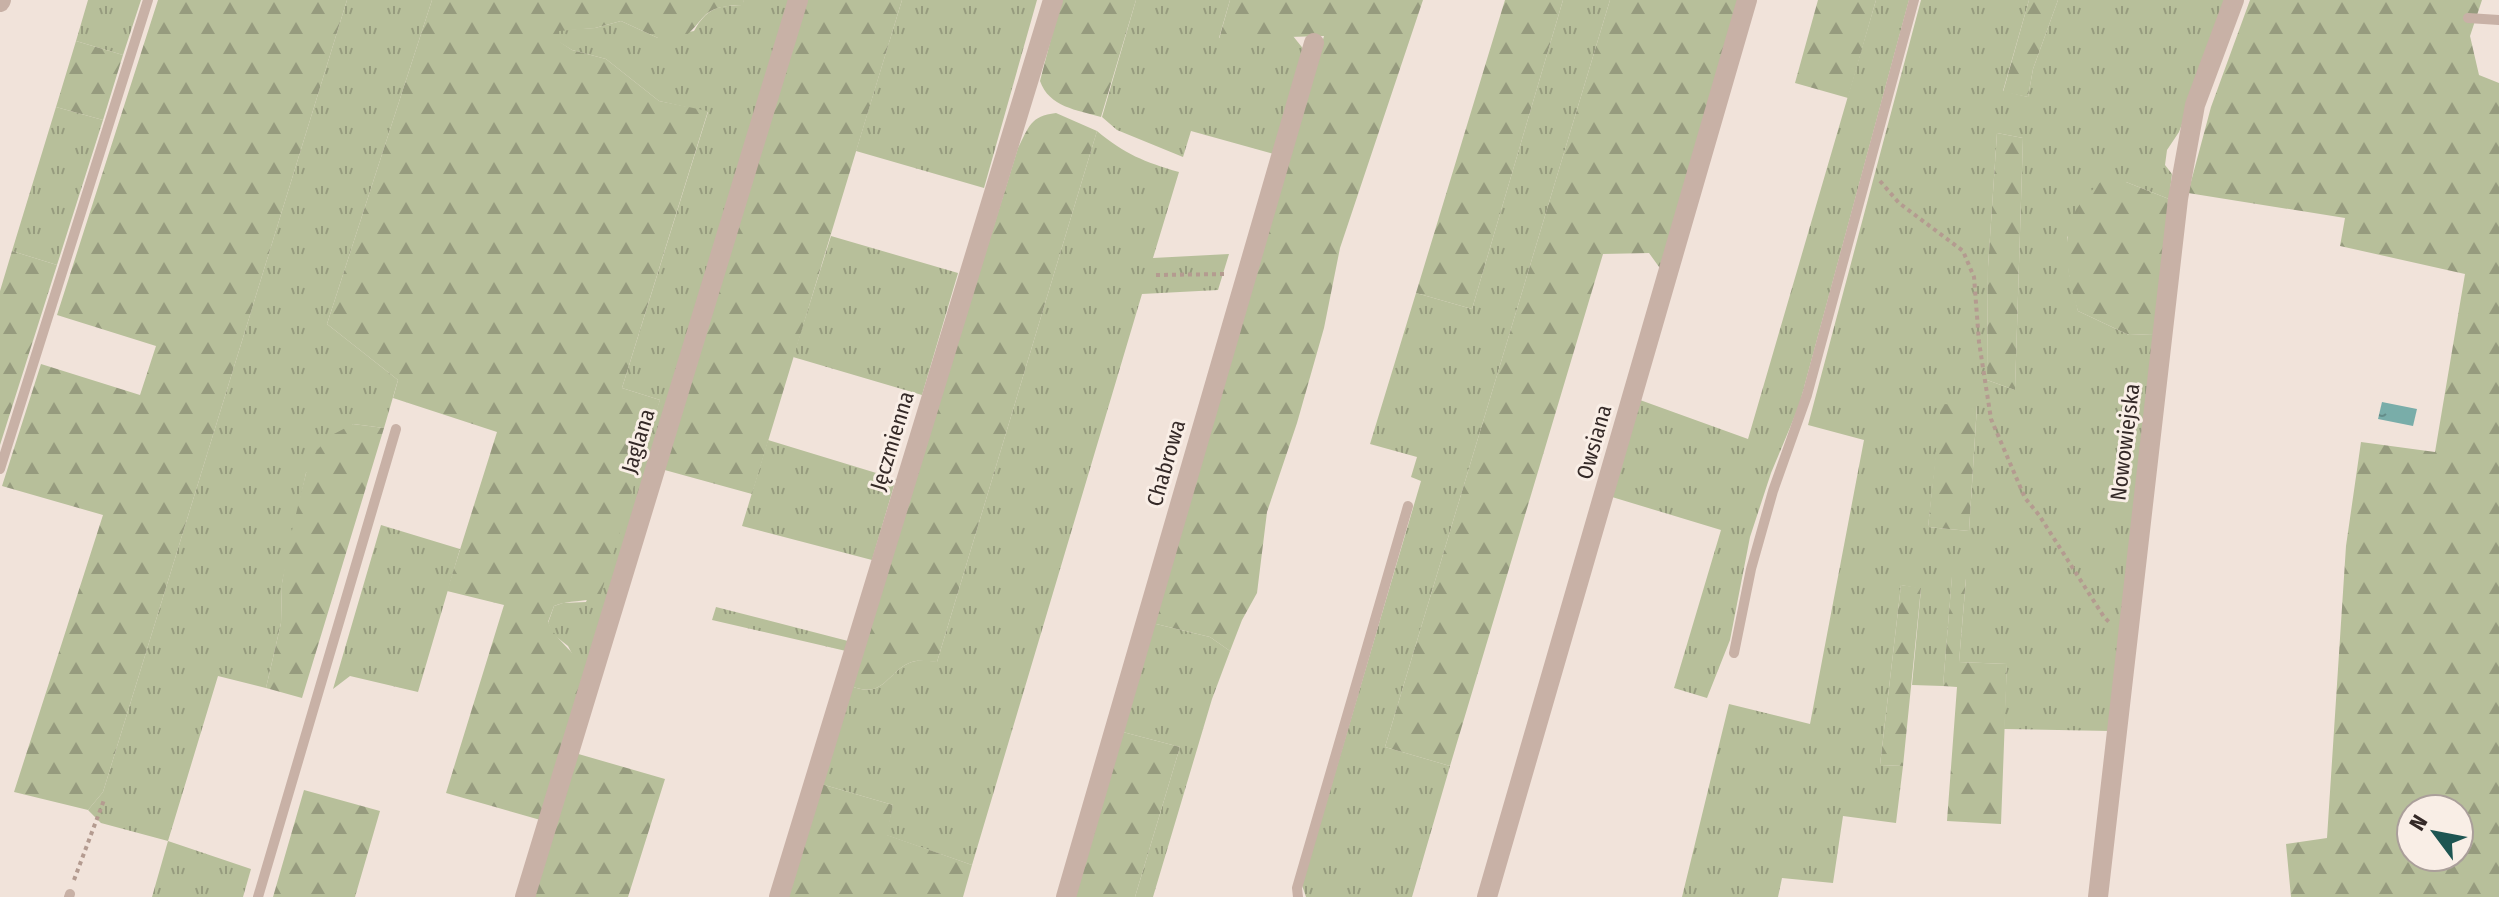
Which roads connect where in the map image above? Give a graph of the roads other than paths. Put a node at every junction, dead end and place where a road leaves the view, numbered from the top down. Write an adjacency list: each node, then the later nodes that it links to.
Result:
1 (148, 0): 11 (lane)
2 (798, 0): 15 (street, Jaglana)
3 (1053, 0): 16 (street, Jęczmienna)
4 (1747, 0): 19 (street, Owsiana)
5 (1914, 0): 13 (lane)
6 (2234, 0): 20 (street, Nowowiejska)
7 (2468, 18): 8 (lane)
8 (2499, 20)
9 (1314, 43): 17 (street, Chabrowa)
10 (396, 429): 14 (lane)
11 (0, 469)
12 (1408, 506): 18 (lane)
13 (1734, 653)
14 (258, 897)
15 (525, 897)
16 (779, 897)
17 (1066, 897)
18 (1298, 897)
19 (1487, 897)
20 (2098, 897)

